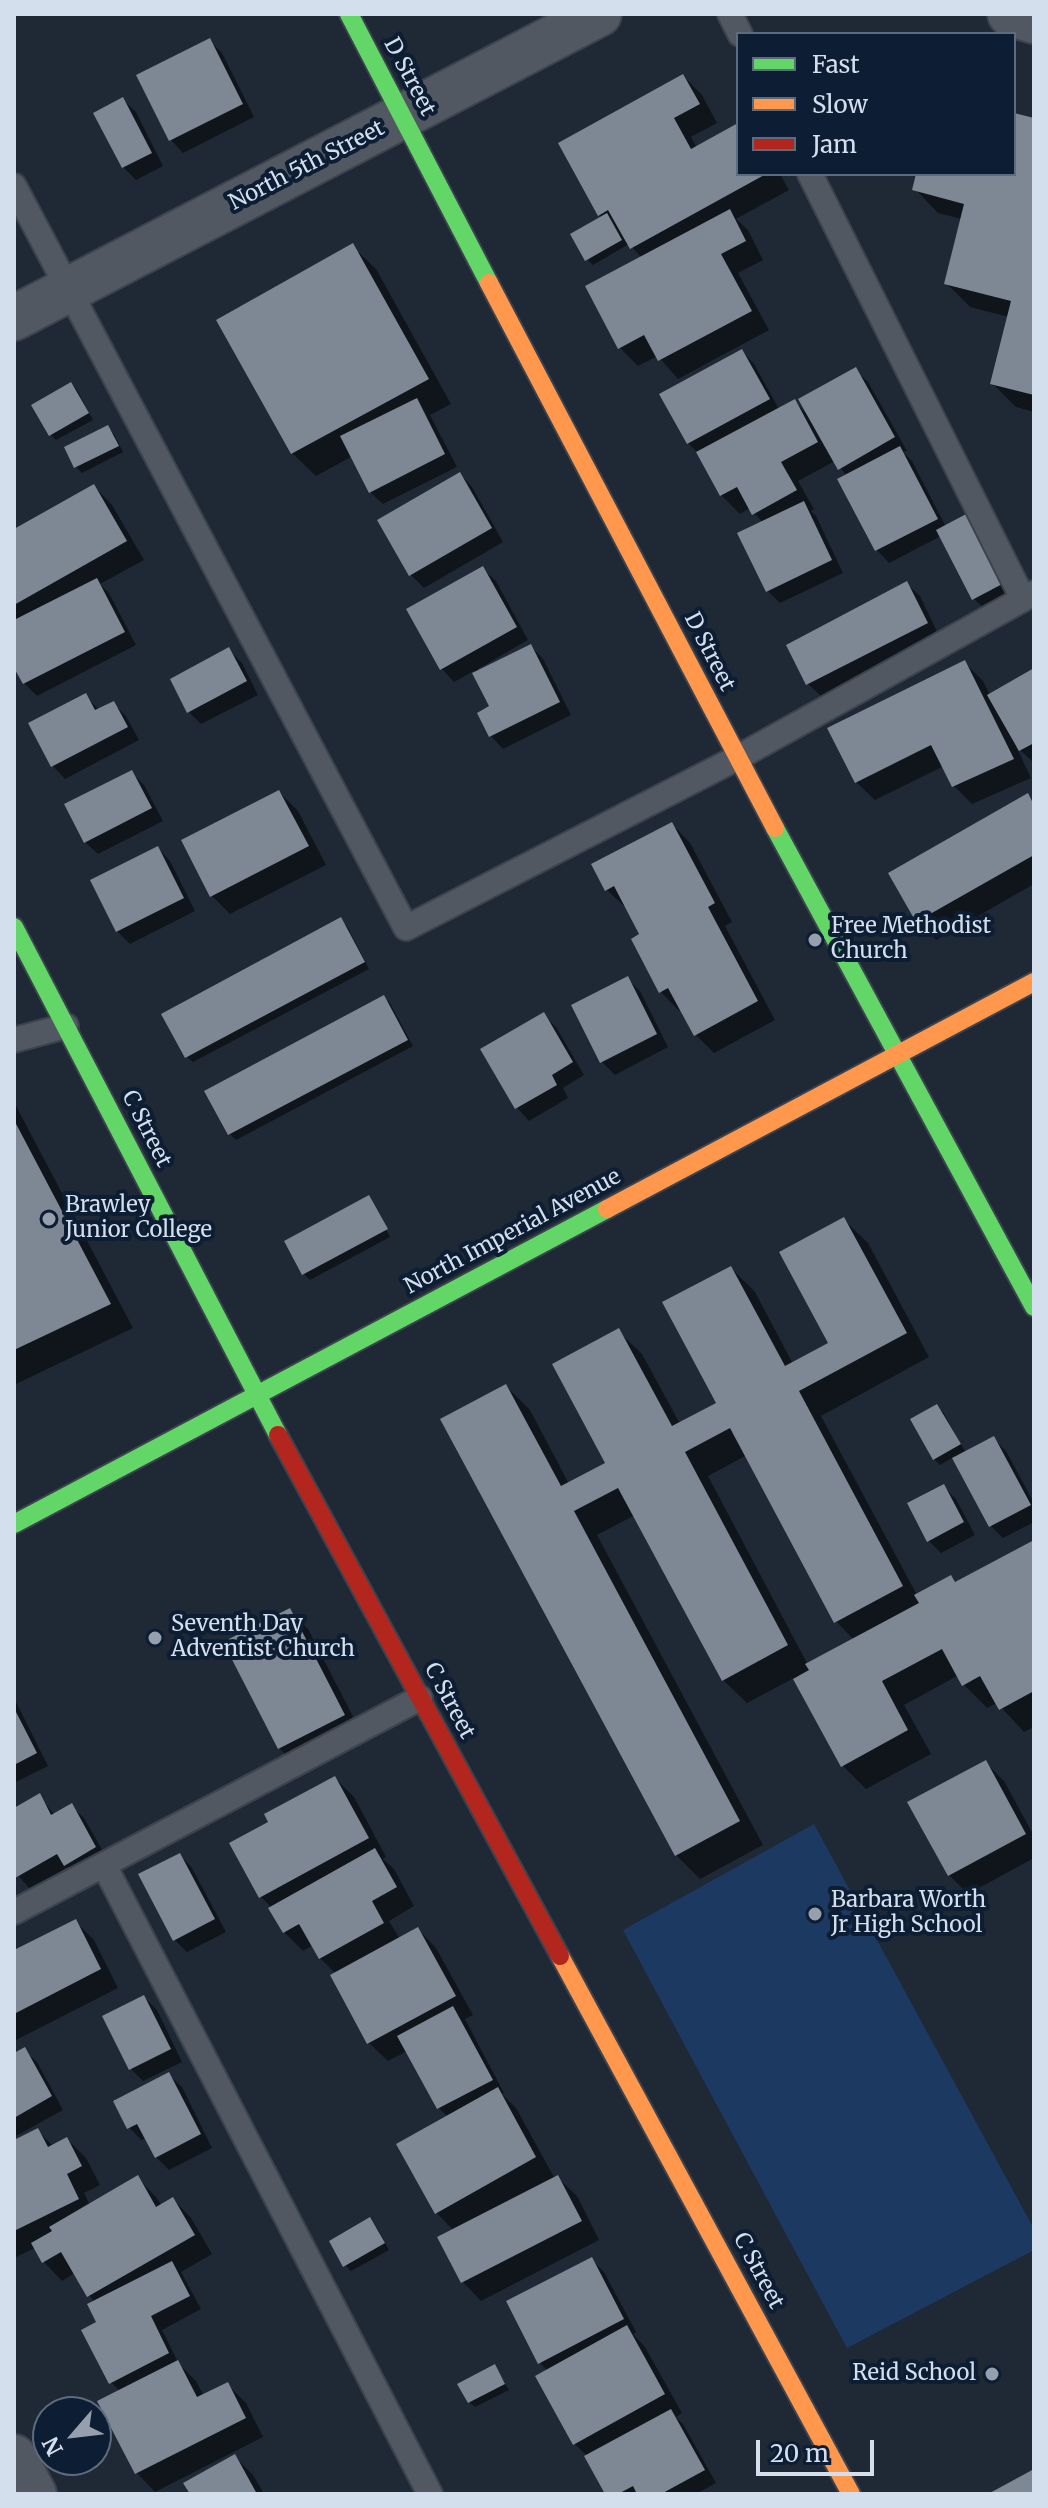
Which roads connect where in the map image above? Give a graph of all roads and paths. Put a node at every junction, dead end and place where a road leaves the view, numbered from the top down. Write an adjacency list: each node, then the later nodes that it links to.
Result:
1 (349, 14): 7 (street, D Street)
2 (599, 14): 7 (street, North 5th Street)
3 (730, 14): 6 (lane)
4 (1010, 14): 5 (street)
5 (1034, 21)
6 (739, 32)
7 (403, 116): 10 (street, North 5th Street); 13 (street, D Street)
8 (811, 176): 12 (lane)
9 (14, 186): 10 (lane)
10 (69, 289): 11 (street, North 5th Street); 13 (lane)
11 (14, 318)
12 (1028, 596): 13 (lane)
13 (737, 758): 18 (street, D Street)
14 (14, 927): 16 (street, C Street)
15 (1034, 982): 18 (street, North Imperial Avenue)
16 (66, 1026): 17 (lane); 20 (street, C Street)
17 (14, 1040)
18 (898, 1056): 19 (street, D Street); 20 (street, North Imperial Avenue)
19 (1034, 1307)
20 (256, 1395): 21 (street, North Imperial Avenue); 22 (street, C Street)
21 (14, 1524)
22 (420, 1698): 23 (lane); 26 (street, C Street)
23 (104, 1865): 24 (lane); 28 (lane)
24 (14, 1912)
25 (14, 2457): 27 (street)
26 (847, 2492)
27 (34, 2494)
28 (430, 2494)

